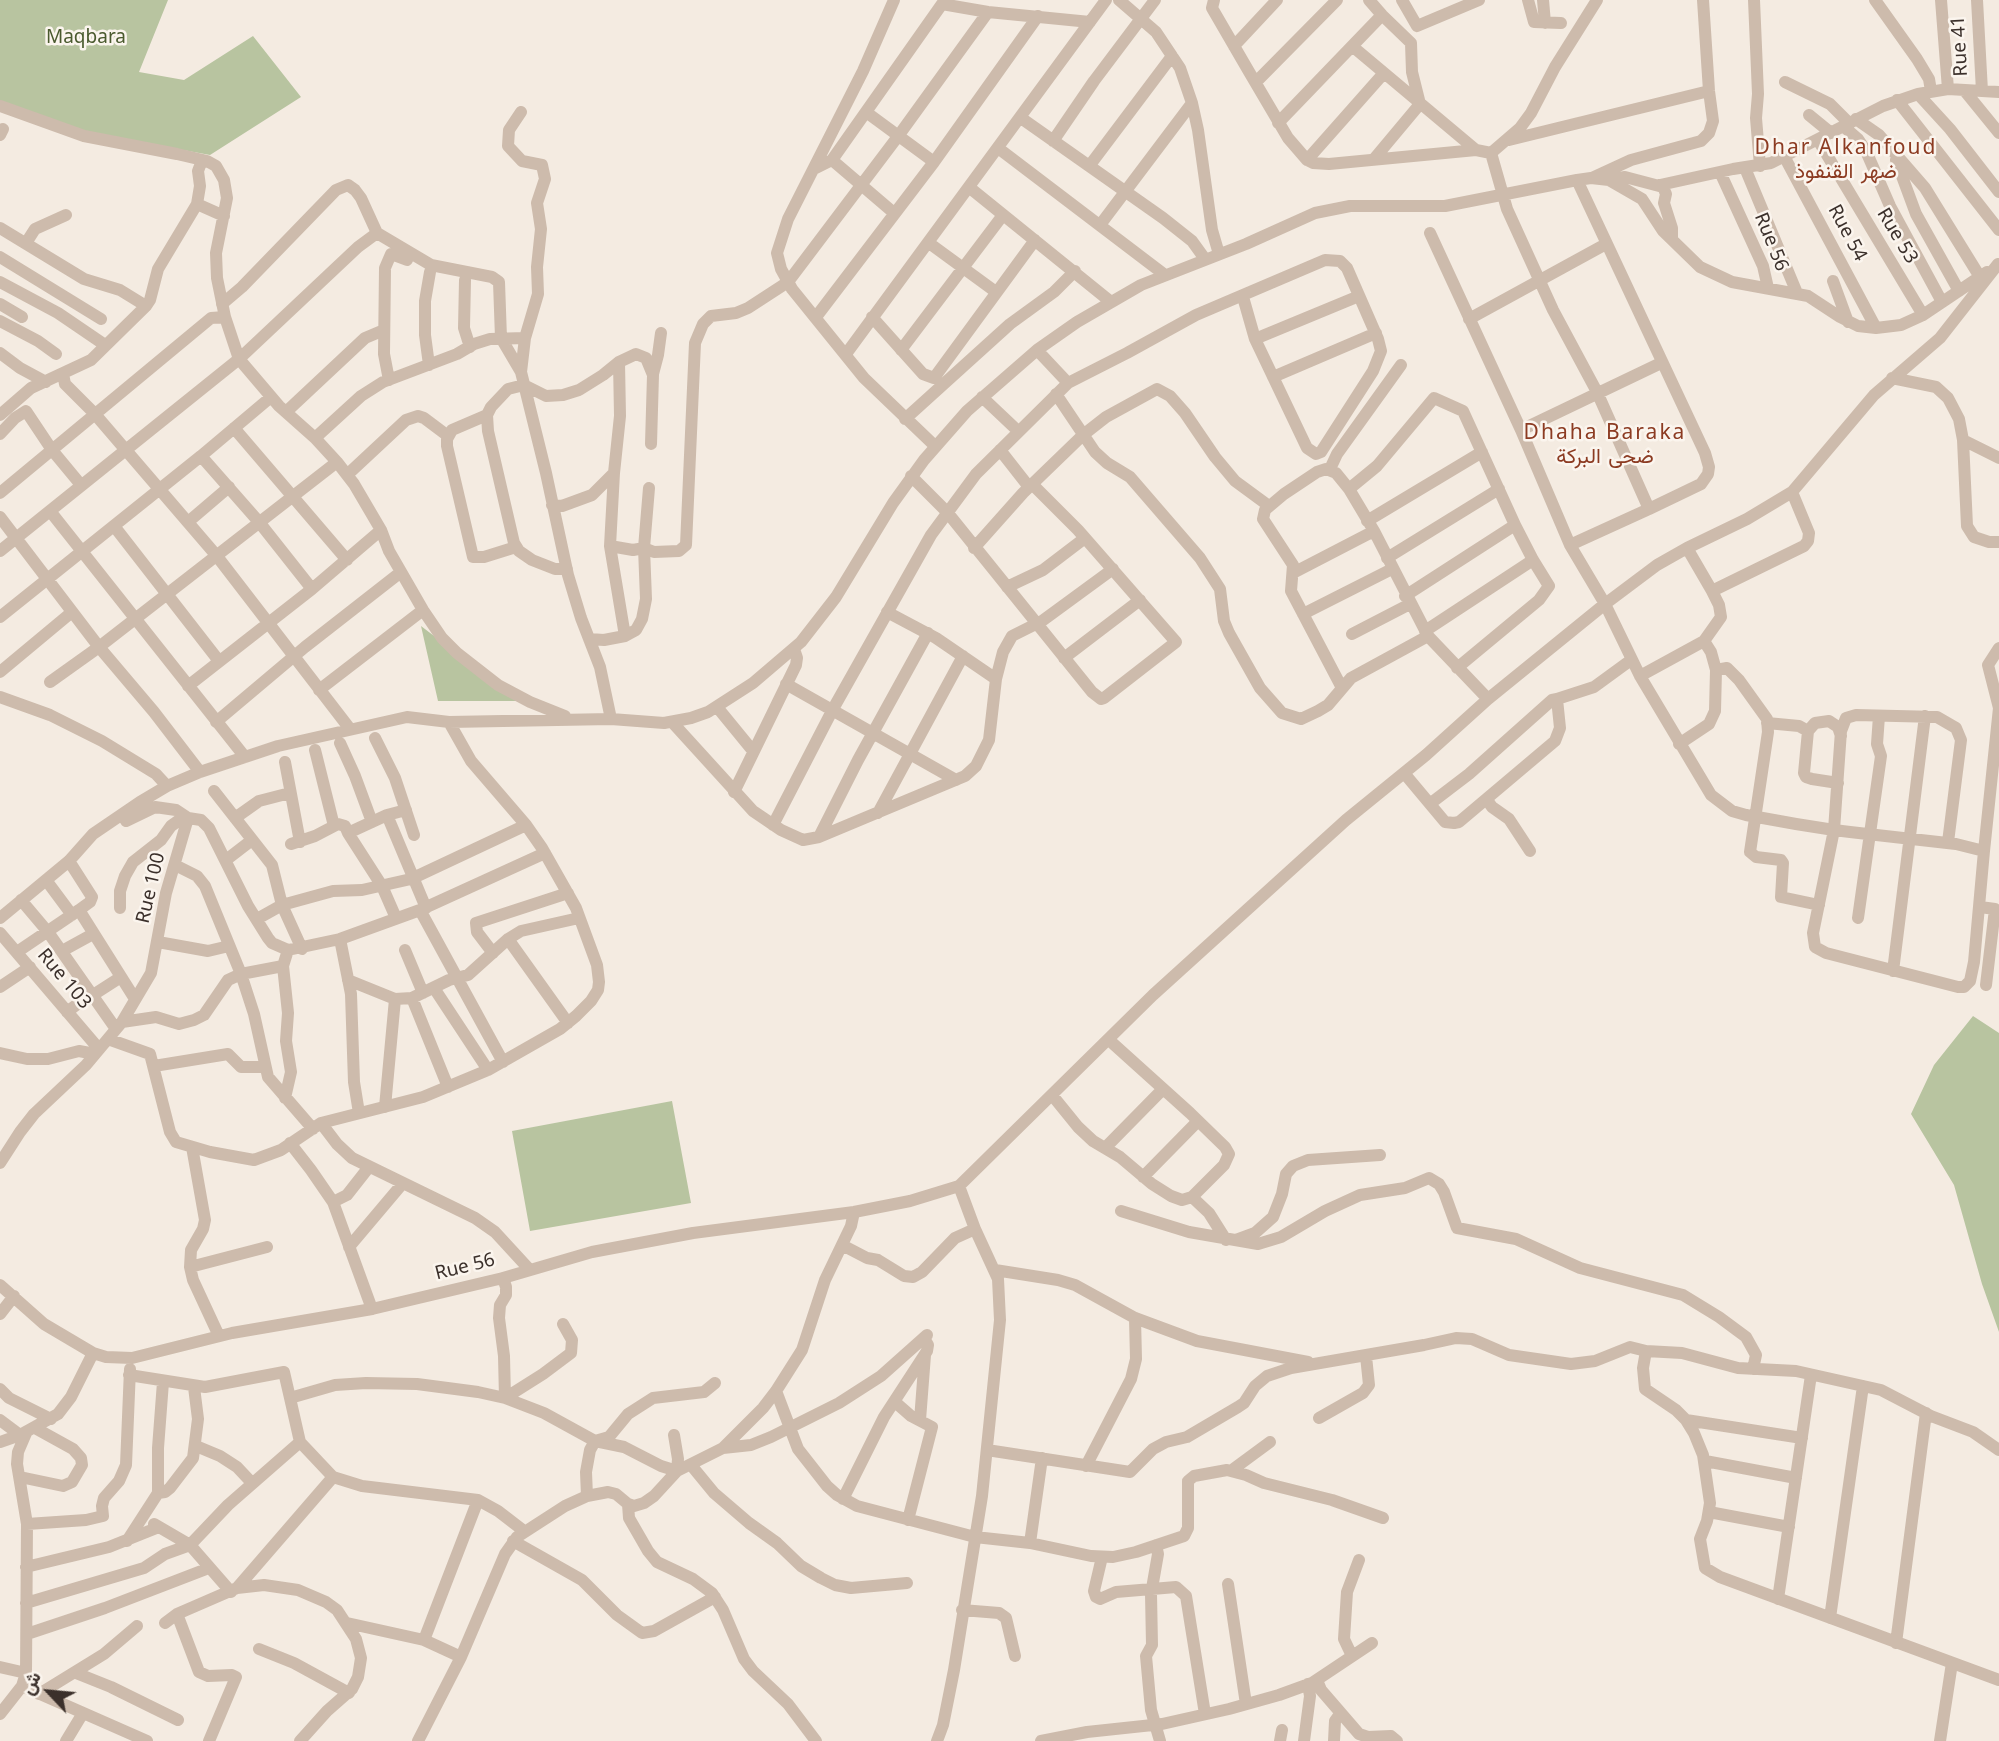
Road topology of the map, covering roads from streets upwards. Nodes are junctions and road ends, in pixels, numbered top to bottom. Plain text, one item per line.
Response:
1 (894, 0) edge
2 (1106, 0) edge
3 (1119, 0) edge
4 (1154, 0) edge
5 (1214, 0) edge
6 (1277, 0) edge
7 (1337, 0) edge
8 (1369, 0) edge
9 (1402, 0) edge
10 (1479, 0) edge
11 (1528, 0) edge
12 (1543, 0) edge
13 (1597, 0) edge
14 (1703, 0) edge
15 (1754, 0) edge
16 (1875, 0) edge
17 (1941, 0) edge
18 (1977, 0) edge
19 (942, 2) edge
20 (988, 12) junction
21 (1382, 15) junction
22 (1038, 16) junction
23 (1142, 18) junction
24 (1090, 22) junction
25 (1545, 23) junction
26 (1561, 23) dead end
27 (1234, 46) junction
28 (1352, 46) junction
29 (1172, 57) junction
30 (1384, 73) junction
31 (1256, 82) junction
32 (1786, 82) dead end
33 (1948, 89) junction
34 (1931, 90) junction
35 (1964, 90) junction
36 (1709, 91) junction
37 (1982, 91) junction
38 (1999, 92) edge
39 (1917, 94) junction
40 (1897, 100) junction
41 (1192, 103) junction
42 (1420, 104) junction
43 (0, 106) edge
44 (521, 112) dead end
45 (866, 112) junction
46 (1809, 115) dead end
47 (1021, 118) junction
48 (1278, 123) junction
49 (1845, 125) junction
50 (1999, 133) edge
51 (899, 135) junction
52 (1818, 140) junction
53 (1053, 141) junction
54 (1504, 141) junction
55 (998, 148) junction
56 (1476, 150) junction
57 (1491, 153) junction
58 (1895, 155) junction
59 (1784, 156) junction
60 (1374, 159) junction
61 (832, 160) junction
62 (1307, 160) junction
63 (207, 161) junction
64 (934, 162) junction
65 (1090, 166) junction
66 (1760, 166) junction
67 (1745, 167) junction
68 (816, 168) junction
69 (1720, 172) junction
70 (1591, 178) junction
71 (1577, 180) junction
72 (1609, 180) junction
73 (861, 186) junction
74 (970, 188) junction
75 (1125, 191) junction
76 (1660, 192) junction
77 (1999, 192) edge
78 (1502, 194) junction
79 (1645, 203) junction
80 (197, 204) junction
81 (894, 214) junction
82 (66, 215) dead end
83 (1003, 215) junction
84 (224, 216) junction
85 (1100, 225) junction
86 (0, 228) edge
87 (1999, 230) edge
88 (377, 233) junction
89 (1430, 233) dead end
90 (1672, 239) junction
91 (1035, 240) junction
92 (26, 243) junction
93 (929, 243) junction
94 (1606, 244) junction
95 (1219, 254) junction
96 (0, 257) edge
97 (1205, 259) junction
98 (1999, 264) edge
99 (964, 268) junction
100 (1075, 271) junction
101 (430, 272) junction
102 (1165, 275) junction
103 (1980, 277) junction
104 (472, 278) junction
105 (1539, 280) junction
106 (1833, 281) dead end
107 (0, 282) edge
108 (788, 282) junction
109 (1768, 288) junction
110 (996, 292) junction
111 (1959, 292) junction
112 (1797, 293) junction
113 (1359, 296) junction
114 (1243, 297) junction
115 (1111, 302) junction
116 (1942, 302) junction
117 (0, 304) edge
118 (146, 306) junction
119 (223, 310) junction
120 (1923, 315) junction
121 (22, 317) dead end
122 (816, 317) junction
123 (872, 317) junction
124 (102, 319) dead end
125 (1469, 319) junction
126 (0, 321) edge
127 (1848, 322) junction
128 (1876, 328) junction
129 (384, 330) junction
130 (661, 333) dead end
131 (1376, 333) junction
132 (501, 338) junction
133 (525, 338) junction
134 (1255, 339) junction
135 (105, 345) junction
136 (470, 346) junction
137 (901, 349) junction
138 (1037, 350) junction
139 (0, 353) edge
140 (56, 354) dead end
141 (846, 354) junction
142 (239, 359) junction
143 (619, 362) junction
144 (1661, 363) junction
145 (429, 365) junction
146 (1401, 365) dead end
147 (63, 374) junction
148 (653, 374) junction
149 (1273, 377) junction
150 (523, 378) junction
151 (1892, 378) junction
152 (389, 380) junction
153 (46, 382) junction
154 (1068, 383) junction
155 (1597, 392) junction
156 (1056, 394) junction
157 (271, 397) junction
158 (982, 397) junction
159 (286, 412) junction
160 (5, 413) edge
161 (94, 413) junction
162 (487, 415) junction
163 (905, 419) junction
164 (234, 428) junction
165 (1521, 430) junction
166 (1018, 431) junction
167 (0, 434) edge
168 (1083, 435) junction
169 (448, 436) junction
170 (315, 438) junction
171 (1963, 440) junction
172 (651, 444) dead end
173 (935, 446) junction
174 (52, 450) junction
175 (127, 450) junction
176 (1000, 450) junction
177 (1482, 452) junction
178 (201, 456) junction
179 (1999, 458) edge
180 (337, 462) junction
181 (1330, 469) junction
182 (614, 473) junction
183 (347, 475) junction
184 (911, 477) junction
185 (81, 485) junction
186 (1031, 485) junction
187 (229, 487) junction
188 (649, 488) dead end
189 (1349, 489) junction
190 (1499, 489) junction
191 (159, 490) junction
192 (1792, 492) junction
193 (0, 493) edge
194 (293, 496) junction
195 (552, 505) junction
196 (1269, 506) junction
197 (1649, 509) junction
198 (50, 511) junction
199 (947, 512) junction
200 (0, 517) edge
201 (188, 522) junction
202 (259, 522) junction
203 (1515, 525) junction
204 (114, 526) junction
205 (1371, 526) junction
206 (382, 530) junction
207 (16, 538) junction
208 (1085, 538) junction
209 (1999, 542) edge
210 (1570, 545) junction
211 (610, 546) junction
212 (516, 547) junction
213 (645, 548) junction
214 (974, 548) junction
215 (1686, 548) junction
216 (0, 551) edge
217 (83, 551) junction
218 (216, 555) junction
219 (347, 560) junction
220 (1533, 561) junction
221 (1390, 564) junction
222 (567, 569) junction
223 (1113, 569) junction
224 (401, 572) junction
225 (1293, 573) junction
226 (49, 578) junction
227 (1007, 587) junction
228 (312, 589) junction
229 (1712, 591) junction
230 (167, 593) junction
231 (1140, 600) junction
232 (1408, 600) junction
233 (1605, 604) junction
234 (423, 610) junction
235 (72, 612) junction
236 (887, 612) junction
237 (1303, 614) junction
238 (0, 617) edge
239 (135, 618) junction
240 (268, 622) junction
241 (1037, 624) junction
242 (928, 633) junction
243 (1352, 634) dead end
244 (1427, 634) junction
245 (625, 636) junction
246 (589, 639) junction
247 (1704, 640) junction
248 (99, 647) junction
249 (1999, 648) edge
250 (794, 649) junction
251 (294, 656) junction
252 (963, 656) junction
253 (1064, 658) junction
254 (1630, 660) junction
255 (219, 661) junction
256 (1457, 668) junction
257 (1716, 670) junction
258 (0, 672) edge
259 (1640, 676) junction
260 (996, 679) junction
261 (50, 682) dead end
262 (786, 684) junction
263 (188, 686) junction
264 (1342, 688) junction
265 (319, 690) junction
266 (0, 697) edge
267 (1488, 699) junction
268 (1558, 699) junction
269 (717, 706) junction
270 (833, 709) junction
271 (1879, 716) junction
272 (1925, 716) junction
273 (576, 719) junction
274 (611, 719) junction
275 (216, 722) junction
276 (449, 722) junction
277 (672, 722) junction
278 (1767, 723) junction
279 (351, 729) junction
280 (1808, 731) junction
281 (873, 733) junction
282 (1841, 737) junction
283 (375, 738) dead end
284 (340, 743) dead end
285 (1679, 744) junction
286 (315, 750) dead end
287 (753, 751) junction
288 (910, 753) junction
289 (245, 757) junction
290 (285, 762) dead end
291 (200, 772) junction
292 (1404, 773) junction
293 (956, 780) junction
294 (1838, 783) junction
295 (167, 786) junction
296 (214, 791) dead end
297 (734, 792) junction
298 (290, 793) junction
299 (1487, 800) junction
300 (1431, 803) junction
301 (406, 810) junction
302 (878, 813) junction
303 (387, 815) junction
304 (1756, 816) junction
305 (186, 817) junction
306 (234, 818) junction
307 (372, 822) junction
308 (334, 825) junction
309 (526, 825) junction
310 (774, 825) junction
311 (1834, 830) junction
312 (348, 833) junction
313 (93, 834) junction
314 (1869, 834) junction
315 (414, 835) dead end
316 (819, 837) junction
317 (1911, 837) junction
318 (252, 840) junction
319 (1948, 842) junction
320 (1530, 851) dead end
321 (1984, 851) junction
322 (545, 853) junction
323 (226, 860) junction
324 (69, 861) junction
325 (175, 865) junction
326 (414, 878) junction
327 (46, 880) junction
328 (382, 886) junction
329 (568, 893) junction
330 (21, 900) junction
331 (282, 905) junction
332 (1819, 905) junction
333 (1980, 907) junction
334 (120, 908) dead end
335 (423, 909) junction
336 (75, 913) junction
337 (0, 918) edge
338 (396, 918) junction
339 (579, 918) junction
340 (1858, 918) dead end
341 (257, 919) junction
342 (48, 932) junction
343 (0, 933) edge
344 (93, 934) junction
345 (340, 939) junction
346 (508, 939) junction
347 (158, 942) junction
348 (229, 946) junction
349 (295, 949) junction
350 (405, 950) dead end
351 (62, 951) junction
352 (17, 953) junction
353 (493, 953) junction
354 (283, 966) junction
355 (30, 967) junction
356 (1893, 971) junction
357 (241, 974) junction
358 (121, 977) junction
359 (348, 980) junction
360 (457, 980) junction
361 (1986, 985) dead end
362 (0, 987) edge
363 (423, 993) junction
364 (93, 994) junction
365 (135, 999) junction
366 (395, 999) junction
367 (67, 1012) junction
368 (568, 1023) junction
369 (116, 1030) junction
370 (1109, 1040) junction
371 (97, 1052) junction
372 (0, 1053) edge
373 (503, 1062) junction
374 (154, 1066) junction
375 (264, 1067) junction
376 (488, 1070) junction
377 (449, 1087) junction
378 (1163, 1088) junction
379 (1052, 1095) junction
380 (285, 1098) junction
381 (385, 1107) junction
382 (359, 1113) junction
383 (1198, 1121) junction
384 (317, 1126) junction
385 (290, 1143) junction
386 (192, 1147) junction
387 (1105, 1148) junction
388 (1380, 1155) dead end
389 (0, 1164) edge
390 (369, 1167) junction
391 (1143, 1177) junction
392 (403, 1183) junction
393 (959, 1186) junction
394 (1192, 1197) junction
395 (332, 1202) junction
396 (1121, 1210) dead end
397 (854, 1212) junction
398 (975, 1229) junction
399 (1228, 1240) junction
400 (842, 1245) junction
401 (267, 1247) dead end
402 (349, 1247) junction
403 (190, 1267) junction
404 (529, 1269) junction
405 (995, 1270) junction
406 (503, 1278) junction
407 (0, 1285) edge
408 (13, 1296) junction
409 (372, 1308) junction
410 (0, 1314) edge
411 (1135, 1318) junction
412 (563, 1324) dead end
413 (219, 1336) junction
414 (1646, 1350) junction
415 (93, 1353) junction
416 (925, 1353) junction
417 (1366, 1356) junction
418 (132, 1358) junction
419 (1312, 1363) junction
420 (1753, 1369) junction
421 (130, 1375) junction
422 (1811, 1375) junction
423 (163, 1382) junction
424 (715, 1383) dead end
425 (1863, 1386) junction
426 (194, 1387) junction
427 (0, 1390) edge
428 (776, 1391) junction
429 (290, 1398) junction
430 (505, 1398) junction
431 (895, 1402) junction
432 (1926, 1413) junction
433 (1319, 1418) dead end
434 (51, 1419) junction
435 (0, 1420) edge
436 (920, 1420) junction
437 (1686, 1420) junction
438 (788, 1427) junction
439 (27, 1431) junction
440 (674, 1435) dead end
441 (1802, 1438) junction
442 (595, 1441) junction
443 (300, 1442) junction
444 (1270, 1442) dead end
445 (0, 1443) edge
446 (196, 1446) junction
447 (723, 1448) junction
448 (987, 1450) junction
449 (1999, 1450) edge
450 (1042, 1458) junction
451 (1704, 1461) junction
452 (691, 1465) junction
453 (1086, 1466) junction
454 (677, 1471) junction
455 (1232, 1471) junction
456 (20, 1477) junction
457 (333, 1477) junction
458 (1796, 1478) junction
459 (252, 1483) junction
460 (158, 1493) junction
461 (587, 1496) junction
462 (844, 1499) junction
463 (478, 1500) junction
464 (628, 1504) junction
465 (1709, 1512) junction
466 (141, 1516) junction
467 (1383, 1518) dead end
468 (908, 1520) junction
469 (27, 1524) junction
470 (159, 1527) junction
471 (1789, 1527) junction
472 (524, 1531) junction
473 (975, 1537) junction
474 (127, 1541) junction
475 (513, 1541) junction
476 (1030, 1543) junction
477 (190, 1545) junction
478 (1156, 1545) junction
479 (1102, 1557) junction
480 (1359, 1560) dead end
481 (26, 1567) junction
482 (209, 1568) junction
483 (907, 1583) dead end
484 (1228, 1584) dead end
485 (1152, 1589) junction
486 (234, 1590) junction
487 (715, 1597) junction
488 (1778, 1599) junction
489 (26, 1603) junction
490 (962, 1610) junction
491 (177, 1614) junction
492 (1830, 1618) junction
493 (165, 1623) dead end
494 (347, 1623) junction
495 (137, 1626) dead end
496 (27, 1634) junction
497 (424, 1640) junction
498 (1372, 1643) dead end
499 (1896, 1643) junction
500 (260, 1649) dead end
501 (1015, 1656) dead end
502 (1352, 1656) junction
503 (461, 1657) junction
504 (1952, 1663) junction
505 (0, 1667) edge
506 (76, 1673) junction
507 (24, 1680) junction
508 (1999, 1680) edge
509 (1313, 1682) junction
510 (349, 1693) junction
511 (39, 1694) junction
512 (5, 1701) edge
513 (1246, 1704) junction
514 (83, 1713) junction
515 (0, 1714) edge
516 (1205, 1714) junction
517 (1340, 1714) junction
518 (178, 1720) dead end
519 (1156, 1724) junction
520 (1361, 1738) edge
521 (66, 1741) edge
522 (147, 1741) edge
523 (210, 1741) edge
524 (300, 1741) edge
525 (418, 1741) edge
526 (816, 1741) edge
527 (937, 1741) edge
528 (1041, 1741) edge
529 (1160, 1741) edge
530 (1304, 1741) edge
531 (1334, 1741) edge
532 (1396, 1741) edge
533 (1940, 1741) edge

1 - 68 street
2 - 24 street
3 - 23 street
4 - 23 street
5 - 27 street
6 - 27 street
7 - 31 street
8 - 21 street
9 - 10 street
11 - 25 street
12 - 25 street
13 - 54 street
14 - 36 street
15 - 66 street
16 - 34 street
17 - 33 street
18 - 37 street, Rue 41
19 - 20 street
19 - 45 street
20 - 22 street
20 - 51 street
21 - 28 street
21 - 42 street
22 - 24 street
22 - 64 street
23 - 29 street
23 - 53 street
24 - 47 street
25 - 26 street
27 - 31 street
28 - 30 street
28 - 48 street
29 - 41 street
29 - 65 street
30 - 42 street
30 - 62 street
31 - 48 street
32 - 49 street
33 - 34 street
33 - 35 street
34 - 39 street
35 - 37 street
35 - 50 street
36 - 54 street
36 - 70 street
37 - 38 street
39 - 40 street
39 - 77 street
40 - 49 street
40 - 87 street
41 - 75 street
41 - 95 street
42 - 56 street
42 - 60 street
43 - 63 street
44 - 133 street
45 - 51 street
45 - 61 street
46 - 49 street
47 - 53 street
47 - 55 street
48 - 62 street
49 - 52 street
49 - 58 street
49 - 116 street
51 - 64 street
51 - 73 street
52 - 59 street
52 - 120 street, Rue 53
53 - 65 street
54 - 57 street
55 - 74 street
55 - 85 street
56 - 57 street
56 - 60 street
57 - 78 street
58 - 103 street
58 - 111 street
59 - 66 street
59 - 128 street, Rue 54
60 - 62 street
61 - 68 street
61 - 73 street
63 - 80 street
63 - 84 street
64 - 81 street
65 - 75 street
66 - 67 street
67 - 69 street
67 - 112 street
68 - 108 street
69 - 76 street
69 - 109 street, Rue 56
70 - 71 street
70 - 72 street
71 - 78 street
71 - 94 street
72 - 76 street
72 - 79 street
73 - 81 street
73 - 108 street
74 - 83 street
74 - 93 street
75 - 85 street
75 - 97 street
76 - 79 street
76 - 79 street
76 - 90 street
78 - 95 street
78 - 105 street
79 - 90 street
80 - 84 street
80 - 118 street
81 - 122 street
82 - 92 street
83 - 91 street
83 - 99 street
84 - 119 street
85 - 102 street
86 - 92 street
88 - 104 street
88 - 119 street
88 - 142 street
89 - 125 street
90 - 109 street
91 - 100 street
91 - 110 street
92 - 118 street
93 - 99 street
93 - 123 street
94 - 105 street
94 - 144 street
95 - 97 street
96 - 124 street
97 - 102 street
98 - 103 street
98 - 151 street
99 - 110 street
99 - 137 street
100 - 115 street
100 - 163 street
101 - 104 street
101 - 129 street
101 - 145 street
102 - 115 street
103 - 111 street
104 - 132 street
104 - 136 street
105 - 125 street
105 - 155 street
106 - 127 street
107 - 135 street
108 - 122 street
108 - 213 street
109 - 112 street
110 - 137 street
111 - 116 street
112 - 127 street
113 - 114 street
113 - 131 street
113 - 134 street
114 - 134 street
114 - 154 street
115 - 138 street
116 - 120 street
117 - 121 street
118 - 135 street
119 - 142 street
119 - 161 street
120 - 128 street
122 - 141 street
123 - 137 street
123 - 141 street
125 - 165 street
126 - 140 street
127 - 128 street
129 - 152 street
129 - 159 street
130 - 148 street
131 - 149 street
131 - 149 street
132 - 133 street
132 - 136 street
132 - 150 street
133 - 150 street
134 - 149 street
135 - 147 street
136 - 145 street
138 - 154 street
138 - 158 street
139 - 153 street
141 - 163 street
142 - 157 street
142 - 175 street
143 - 148 street
143 - 150 street
143 - 182 street
144 - 155 street
144 - 197 street
145 - 152 street
146 - 181 street
147 - 153 street
147 - 161 street
148 - 172 street
150 - 162 street
150 - 195 street
151 - 171 street
151 - 192 street
152 - 170 street
153 - 160 street
154 - 156 street
155 - 165 street
155 - 197 street
156 - 166 street
156 - 168 street
157 - 159 street
157 - 164 street
158 - 166 street
158 - 173 street
159 - 170 street
160 - 167 street
160 - 174 street
161 - 174 street
161 - 175 street
162 - 169 street
162 - 212 street
163 - 173 street
164 - 178 street
164 - 194 street
165 - 210 street
166 - 176 street
168 - 186 street
168 - 196 street
168 - 264 street
169 - 183 street
169 - 212 street
170 - 180 street
171 - 179 street
171 - 209 street
173 - 184 street
174 - 185 street
174 - 193 street
175 - 185 street
175 - 191 street
176 - 186 street
176 - 199 street
177 - 189 street
177 - 190 street
177 - 205 street
178 - 187 street
178 - 191 street
180 - 183 street
180 - 194 street
181 - 189 street
181 - 196 street
182 - 195 street
182 - 211 street
183 - 206 street
184 - 199 street
184 - 250 street
185 - 198 street
186 - 208 street
186 - 214 street
187 - 201 street
187 - 202 street
188 - 213 street
189 - 205 street
190 - 203 street
190 - 221 street
191 - 201 street
191 - 204 street
192 - 215 street
192 - 229 street
194 - 202 street
194 - 219 street
195 - 222 street
196 - 225 street
197 - 210 street
198 - 207 street
198 - 217 street
199 - 214 street
199 - 236 street
200 - 207 street
201 - 218 street
202 - 218 street
202 - 228 street
203 - 220 street
203 - 232 street
204 - 217 street
204 - 230 street
205 - 221 street
205 - 225 street
206 - 219 street
206 - 224 street
207 - 216 street
207 - 226 street
208 - 223 street
208 - 227 street
210 - 233 street
211 - 213 street
211 - 245 street
212 - 222 street
213 - 245 street
214 - 227 street
215 - 229 street
215 - 233 street
217 - 226 street
217 - 239 street
218 - 230 street
218 - 240 street
219 - 228 street
220 - 244 street
220 - 256 street
221 - 232 street
221 - 237 street
222 - 246 street
223 - 231 street
223 - 241 street
224 - 234 street
224 - 251 street
225 - 237 street
226 - 235 street
226 - 238 street
227 - 241 street
228 - 240 street
229 - 247 street
230 - 239 street
230 - 255 street
231 - 253 street
231 - 253 street
232 - 243 street
232 - 244 street
233 - 254 street
233 - 267 street
234 - 265 street
234 - 273 street
235 - 248 street
235 - 258 street
236 - 242 street
236 - 270 street
237 - 264 street
239 - 248 street
239 - 263 street
240 - 251 street
240 - 255 street
241 - 253 street
241 - 260 street
242 - 252 street
242 - 281 street
244 - 256 street
244 - 264 street
245 - 246 street
246 - 274 street
247 - 257 street
247 - 259 street
248 - 261 street
248 - 291 street
249 - 321 street
250 - 262 street
250 - 269 street
251 - 265 street
251 - 275 street
252 - 260 street
252 - 288 street
254 - 259 street
254 - 268 street
255 - 263 street
256 - 267 street
257 - 278 street
257 - 285 street
259 - 285 street
260 - 293 street
262 - 270 street
262 - 287 street
263 - 275 street
265 - 279 street
266 - 295 street
267 - 292 street
268 - 299 street
268 - 300 street
269 - 277 street
269 - 287 street
270 - 281 street
270 - 310 street
271 - 272 street
271 - 282 street
271 - 314 street
272 - 317 street
272 - 319 street
273 - 274 street
273 - 276 street
274 - 277 street
275 - 289 street
276 - 279 street
276 - 309 street
277 - 297 street
278 - 280 street
278 - 304 street
279 - 289 street
280 - 282 street
280 - 294 street
281 - 288 street
281 - 316 street
282 - 294 street
283 - 301 street
284 - 307 street
285 - 304 street
286 - 308 street
287 - 297 street
288 - 293 street
288 - 302 street
289 - 291 street
290 - 298 street
291 - 295 street
292 - 300 street
292 - 370 street
293 - 302 street
294 - 311 street
295 - 313 street
296 - 306 street
297 - 310 street
298 - 306 street
298 - 308 street
299 - 300 street
299 - 320 street
301 - 303 street
301 - 315 street
302 - 316 street
303 - 307 street
303 - 326 street
304 - 311 street
304 - 332 street
305 - 313 street
305 - 323 street
305 - 325 street, Rue 100
305 - 334 street
306 - 318 street
307 - 312 street
308 - 312 street
309 - 322 street
309 - 326 street
310 - 316 street
311 - 314 street
311 - 332 street
312 - 328 street
313 - 324 street
314 - 317 street
314 - 340 street
317 - 319 street
317 - 356 street
318 - 323 street
318 - 331 street
319 - 321 street
321 - 333 street
322 - 329 street
322 - 335 street
323 - 341 street
324 - 327 street
324 - 336 street
325 - 347 street, Rue 100
325 - 348 street
326 - 328 street
326 - 335 street
327 - 330 street
327 - 336 street
328 - 331 street
328 - 338 street
329 - 339 street
329 - 353 street
330 - 337 street
330 - 342 street
331 - 341 street
331 - 349 street
332 - 356 street
333 - 356 street
333 - 361 street
335 - 338 street
335 - 360 street
336 - 342 street
336 - 344 street
338 - 345 street
339 - 346 street
339 - 368 street
341 - 349 street
342 - 351 street
342 - 352 street
343 - 352 street, Rue 103
344 - 351 street
344 - 358 street
345 - 349 street
345 - 359 street
346 - 353 street
346 - 368 street
347 - 348 street
347 - 365 street, Rue 100
348 - 357 street
349 - 354 street
350 - 363 street
351 - 364 street
352 - 355 street, Rue 103
353 - 360 street
354 - 357 street
354 - 380 street
355 - 362 street
355 - 367 street, Rue 103
357 - 369 street
357 - 375 street
358 - 364 street
358 - 365 street
359 - 366 street
359 - 382 street
360 - 363 street
360 - 373 street
363 - 366 street
363 - 376 street
363 - 377 street
364 - 367 street
364 - 369 street
365 - 369 street, Rue 100
366 - 381 street
367 - 371 street, Rue 103
368 - 373 street
369 - 371 street, Rue 100
369 - 374 street
370 - 378 street
370 - 379 street
371 - 372 street
371 - 389 street, Rue 100
373 - 376 street
374 - 375 street
374 - 386 street
375 - 380 street
376 - 377 street
377 - 381 street
378 - 383 street
378 - 387 street
379 - 387 street
379 - 393 street
380 - 384 street
381 - 382 street
382 - 384 street
383 - 391 street
383 - 394 street
384 - 385 street
384 - 390 street
385 - 386 street
385 - 395 street
386 - 403 street
387 - 391 street
388 - 399 street
390 - 392 street
390 - 395 street
391 - 394 street
392 - 402 street
392 - 404 street
393 - 397 street, Rue 56
393 - 398 street
394 - 399 street
395 - 402 street
396 - 399 street
397 - 400 street
397 - 404 street, Rue 56
398 - 400 street
398 - 405 street
399 - 420 street
400 - 428 street
401 - 403 street
402 - 409 street
403 - 413 street
404 - 406 street, Rue 56
405 - 411 street
405 - 448 street
406 - 409 street, Rue 56
406 - 430 street
407 - 408 street, Rue 56
408 - 410 street
408 - 415 street, Rue 56
409 - 413 street, Rue 56
411 - 419 street
411 - 453 street
412 - 430 street
413 - 418 street, Rue 56
414 - 417 street
414 - 420 street
414 - 437 street
415 - 418 street, Rue 56
415 - 434 street
416 - 431 street
416 - 436 street
416 - 438 street
417 - 419 street
417 - 433 street
418 - 421 street
419 - 453 street
420 - 422 street
421 - 423 street
421 - 469 street
422 - 425 street
422 - 441 street
423 - 426 street
423 - 460 street
424 - 442 street
425 - 432 street
425 - 492 street
426 - 429 street
426 - 446 street
427 - 434 street
428 - 438 street
428 - 447 street
429 - 430 street
429 - 443 street
430 - 442 street
431 - 436 street
431 - 462 street
432 - 449 street
432 - 499 street
434 - 439 street
435 - 439 street
436 - 468 street
437 - 441 street
437 - 451 street
438 - 447 street
438 - 462 street
439 - 445 street
439 - 456 street
439 - 456 street
440 - 454 street
441 - 458 street
442 - 454 street
442 - 461 street
443 - 457 street
443 - 459 street
444 - 455 street
446 - 459 street
446 - 460 street
447 - 452 street
448 - 450 street
448 - 473 street
450 - 453 street
450 - 476 street
451 - 458 street
451 - 465 street
452 - 454 street
452 - 483 street
454 - 464 street
455 - 467 street
455 - 478 street
456 - 469 street
457 - 463 street
457 - 486 street
458 - 471 street
459 - 477 street
460 - 466 street
461 - 464 street
461 - 472 street
462 - 468 street
463 - 472 street
463 - 497 street
464 - 487 street
465 - 471 street
465 - 488 street
466 - 470 street
466 - 474 street
468 - 473 street
469 - 481 street
470 - 474 street
470 - 477 street
471 - 488 street
472 - 475 street
473 - 476 street
473 - 490 street
474 - 481 street
475 - 487 street
475 - 503 street
476 - 479 street
477 - 482 street
477 - 489 street
478 - 479 street
478 - 485 street
479 - 485 street
480 - 502 street
481 - 489 street
482 - 486 street
482 - 496 street
484 - 513 street
485 - 516 street
485 - 519 street
486 - 491 street
486 - 494 street
487 - 526 street
488 - 492 street
489 - 496 street
490 - 501 street
490 - 527 street
491 - 493 street
491 - 523 street
492 - 499 street
494 - 497 street
494 - 510 street
495 - 506 street
496 - 507 street
497 - 503 street
498 - 502 street
499 - 504 street
500 - 510 street
502 - 509 street
503 - 525 street
504 - 508 street
504 - 533 street
505 - 507 street
506 - 511 street
506 - 518 street
507 - 511 street
507 - 512 street
509 - 513 street
509 - 517 street
509 - 530 street
510 - 524 street
511 - 514 street
512 - 515 street
513 - 516 street
514 - 521 street
514 - 522 street
516 - 519 street
517 - 520 street
517 - 531 street
519 - 528 street
519 - 529 street
520 - 532 street

